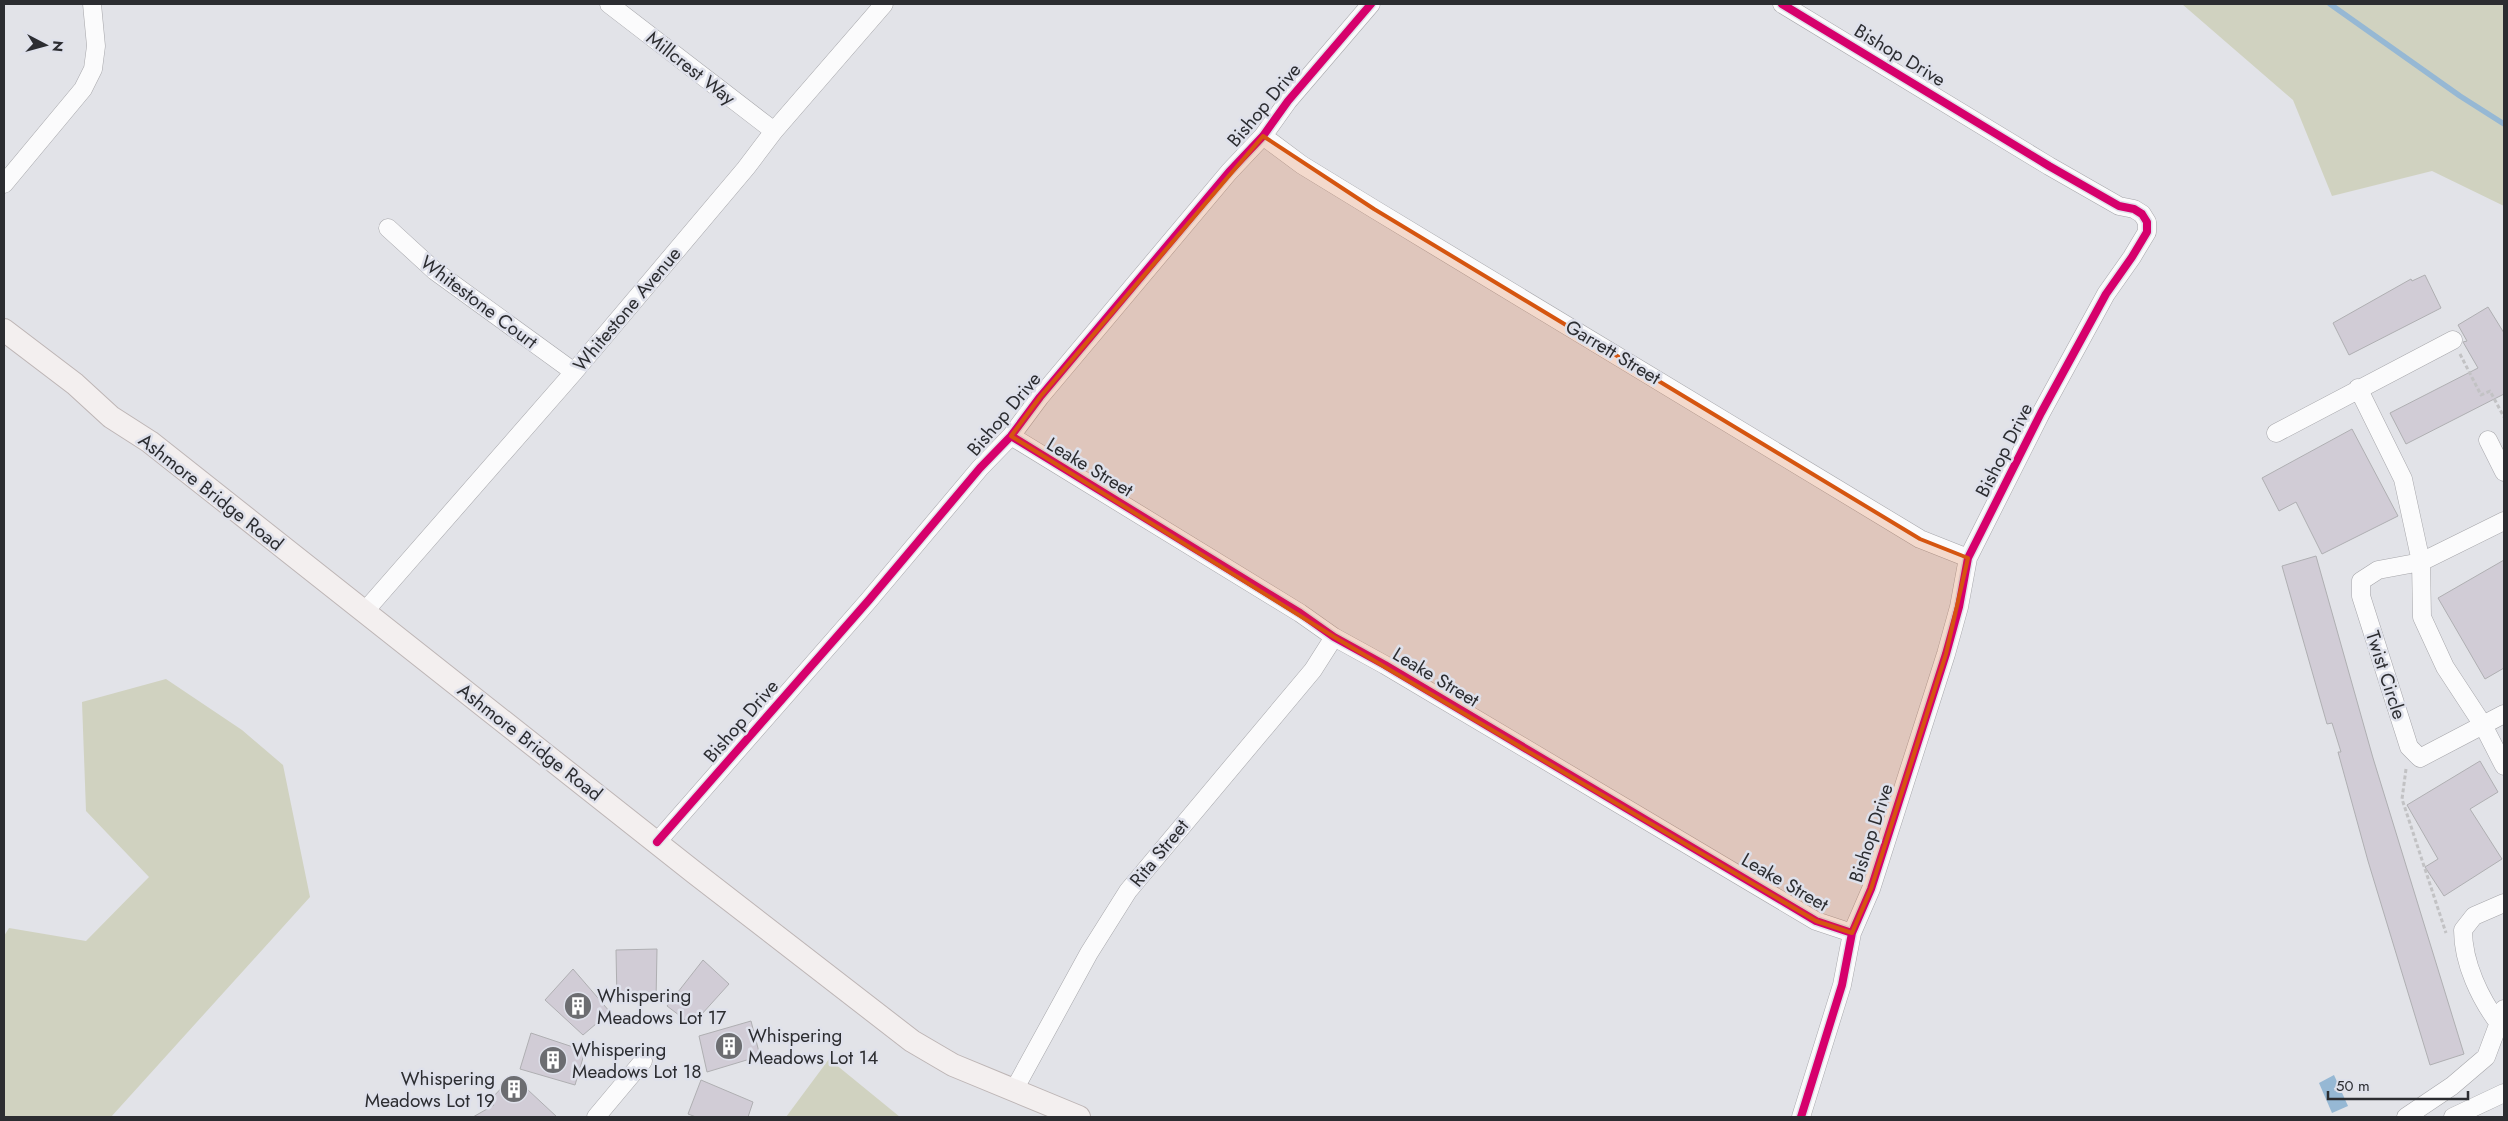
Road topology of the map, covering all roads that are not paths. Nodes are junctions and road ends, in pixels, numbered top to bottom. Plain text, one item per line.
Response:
1 (92, 4) edge
2 (609, 4) edge
3 (884, 4) edge
4 (1371, 4) edge
5 (1782, 4) edge
6 (774, 131) junction
7 (1263, 136) junction
8 (4, 184) edge
9 (388, 228) dead end
10 (4, 330) edge
11 (2453, 340) road end
12 (574, 372) junction
13 (2358, 388) junction
14 (2276, 434) dead end
15 (1011, 436) junction
16 (2488, 440) dead end
17 (2504, 472) edge
18 (2504, 521) edge
19 (1968, 558) junction
20 (2421, 562) junction
21 (365, 611) junction
22 (1334, 637) junction
23 (2504, 714) edge
24 (2483, 725) junction
25 (2504, 766) edge
26 (657, 842) junction
27 (2504, 903) edge
28 (1852, 933) junction
29 (2502, 1017) edge
30 (643, 1061) dead end
31 (1014, 1090) junction
32 (2504, 1093) edge
33 (596, 1117) edge
34 (1079, 1117) edge
35 (1801, 1117) edge
36 (2406, 1117) edge
37 (2453, 1117) edge

1 - 8 street
2 - 6 street, Millcrest Way
3 - 6 street, Whitestone Avenue
4 - 7 street, Bishop Drive
5 - 19 street, Bishop Drive
6 - 12 street, Whitestone Avenue
7 - 15 street, Bishop Drive
7 - 19 street, Garrett Street
9 - 12 street, Whitestone Court
10 - 21 main road, Ashmore Bridge Road
11 - 13 street
12 - 21 street, Whitestone Avenue
13 - 14 street
13 - 20 street
15 - 22 street, Leake Street
15 - 26 street, Bishop Drive
16 - 17 street
18 - 20 street
19 - 28 street, Bishop Drive
20 - 24 street
20 - 24 street, Twist Circle
21 - 26 main road, Ashmore Bridge Road
22 - 28 street, Leake Street
22 - 31 street, Rita Street
23 - 24 street
24 - 25 street
26 - 31 main road, Ashmore Bridge Road
27 - 29 street
28 - 35 street, Bishop Drive
29 - 36 street
30 - 33 street
31 - 34 main road, Ashmore Bridge Road
32 - 37 street

